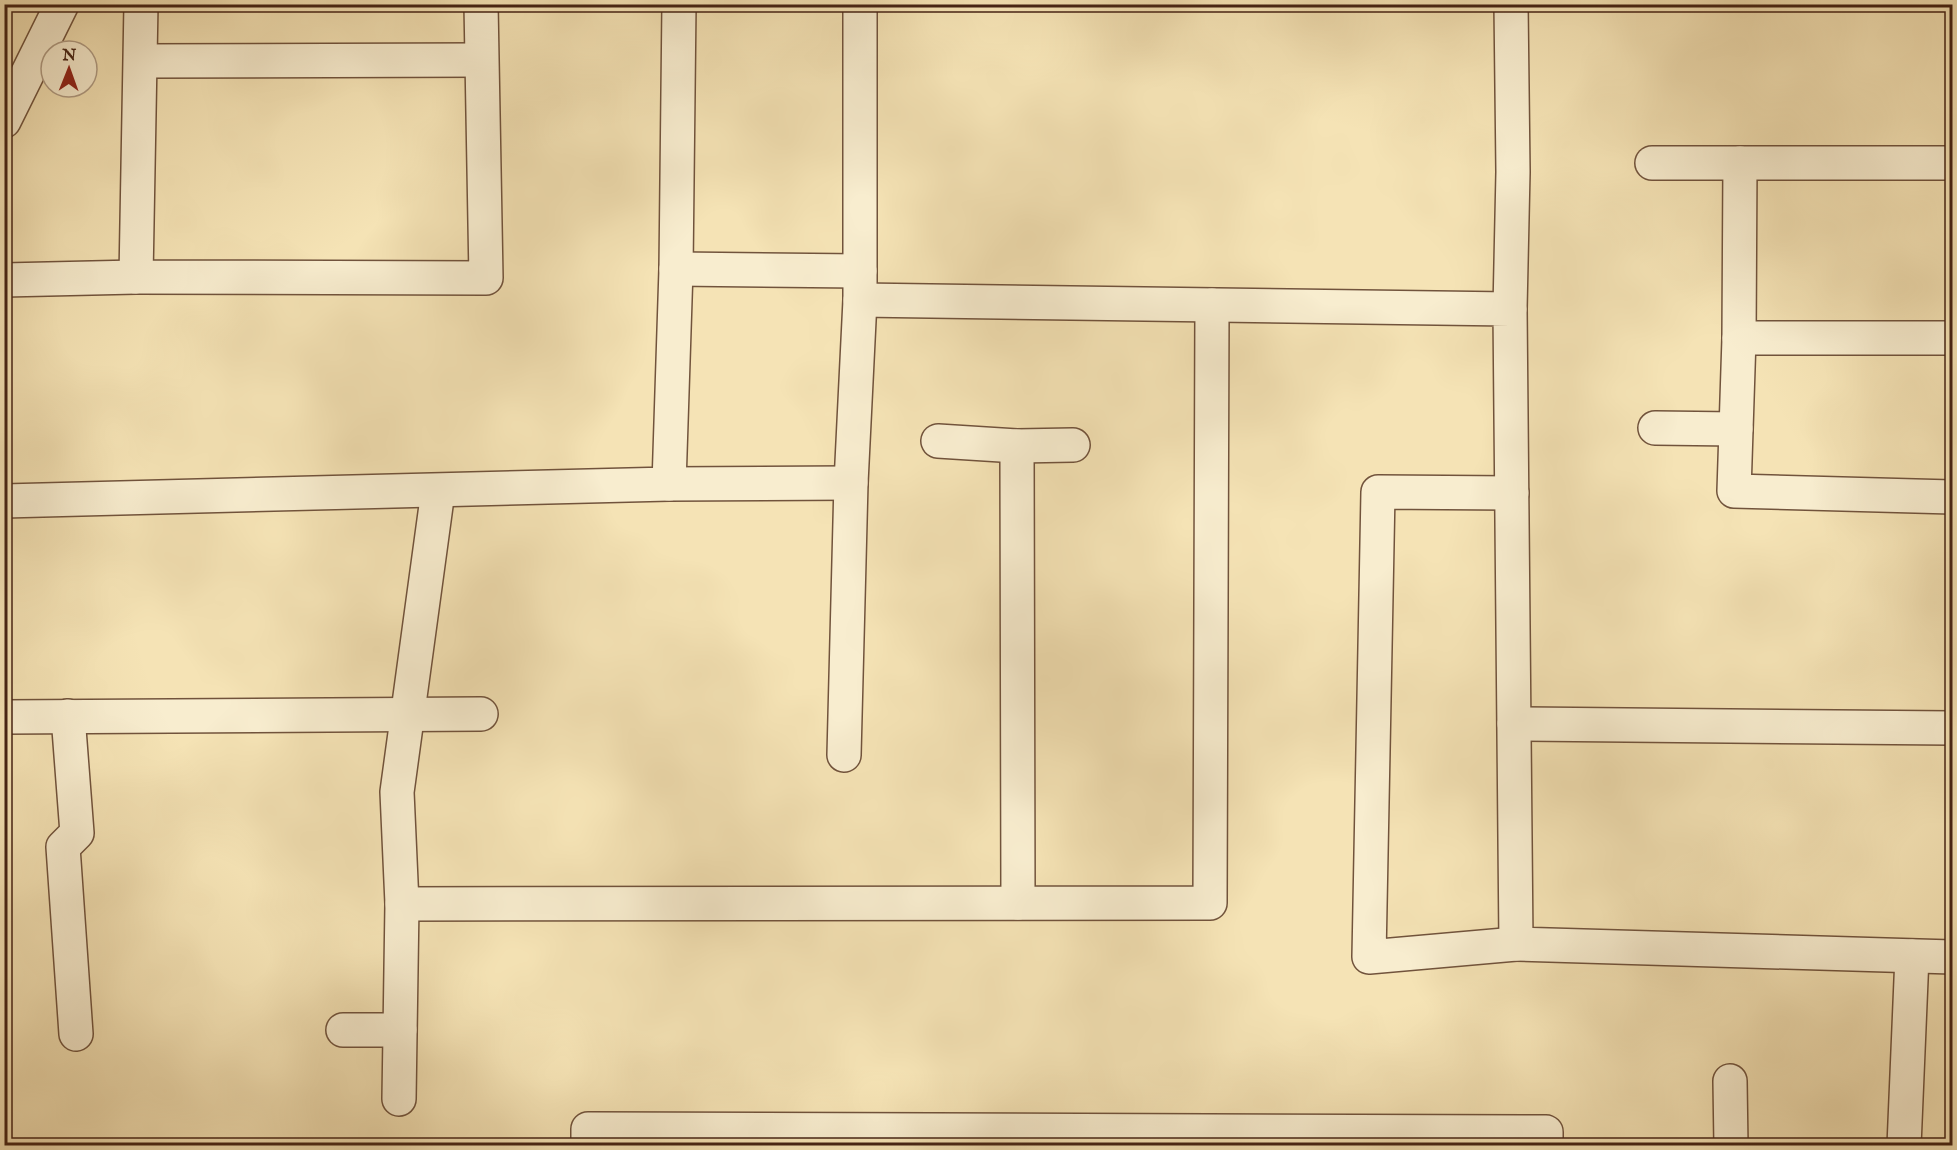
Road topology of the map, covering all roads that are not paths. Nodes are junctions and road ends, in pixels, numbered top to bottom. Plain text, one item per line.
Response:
1 (62, 4) edge
2 (141, 4) edge
3 (481, 4) edge
4 (679, 4) edge
5 (860, 4) edge
6 (1511, 4) edge
7 (481, 60) junction
8 (142, 62) junction
9 (4, 121) edge
10 (1652, 163) dead end
11 (1740, 163) junction
12 (1953, 163) edge
13 (676, 269) junction
14 (136, 277) junction
15 (4, 280) edge
16 (860, 285) junction
17 (1212, 305) junction
18 (1510, 309) junction
19 (1739, 338) junction
20 (1953, 338) edge
21 (1655, 428) dead end
22 (1736, 429) junction
23 (938, 441) dead end
24 (1073, 445) dead end
25 (1017, 446) junction
26 (851, 483) junction
27 (669, 484) junction
28 (438, 491) junction
29 (1512, 493) junction
30 (1953, 497) edge
31 (4, 501) edge
32 (408, 713) junction
33 (481, 714) dead end
34 (68, 716) junction
35 (4, 717) edge
36 (1514, 724) junction
37 (1953, 728) edge
38 (844, 755) dead end
39 (1018, 903) junction
40 (402, 904) junction
41 (1516, 944) junction
42 (1912, 956) junction
43 (1953, 957) edge
44 (343, 1030) dead end
45 (400, 1030) junction
46 (76, 1034) dead end
47 (1730, 1081) dead end
48 (399, 1099) dead end
49 (970, 1138) edge
50 (1275, 1139) edge
51 (588, 1146) edge
52 (1546, 1146) edge
53 (1731, 1146) edge
54 (1904, 1146) edge

1 - 9 street
2 - 8 street
3 - 7 street
4 - 13 street
5 - 16 street
6 - 18 street
7 - 8 street
7 - 14 street
8 - 14 street
10 - 11 street
11 - 12 street
11 - 19 street
13 - 16 street
13 - 27 street
14 - 15 street
16 - 17 street
16 - 26 street
17 - 18 street
17 - 39 street
18 - 29 street
19 - 20 street
19 - 22 street
21 - 22 street
22 - 30 street
23 - 25 street
24 - 25 street
25 - 39 street
26 - 27 street
26 - 38 street
27 - 28 street
28 - 31 street
28 - 32 street
29 - 36 street
29 - 41 street
32 - 33 street
32 - 34 street
32 - 40 street
34 - 35 street
34 - 46 street
36 - 37 street
36 - 41 street
39 - 40 street
40 - 45 street
41 - 42 street
42 - 43 street
42 - 54 street
44 - 45 street
45 - 48 street
47 - 53 street
49 - 50 street
49 - 51 street
50 - 52 street

